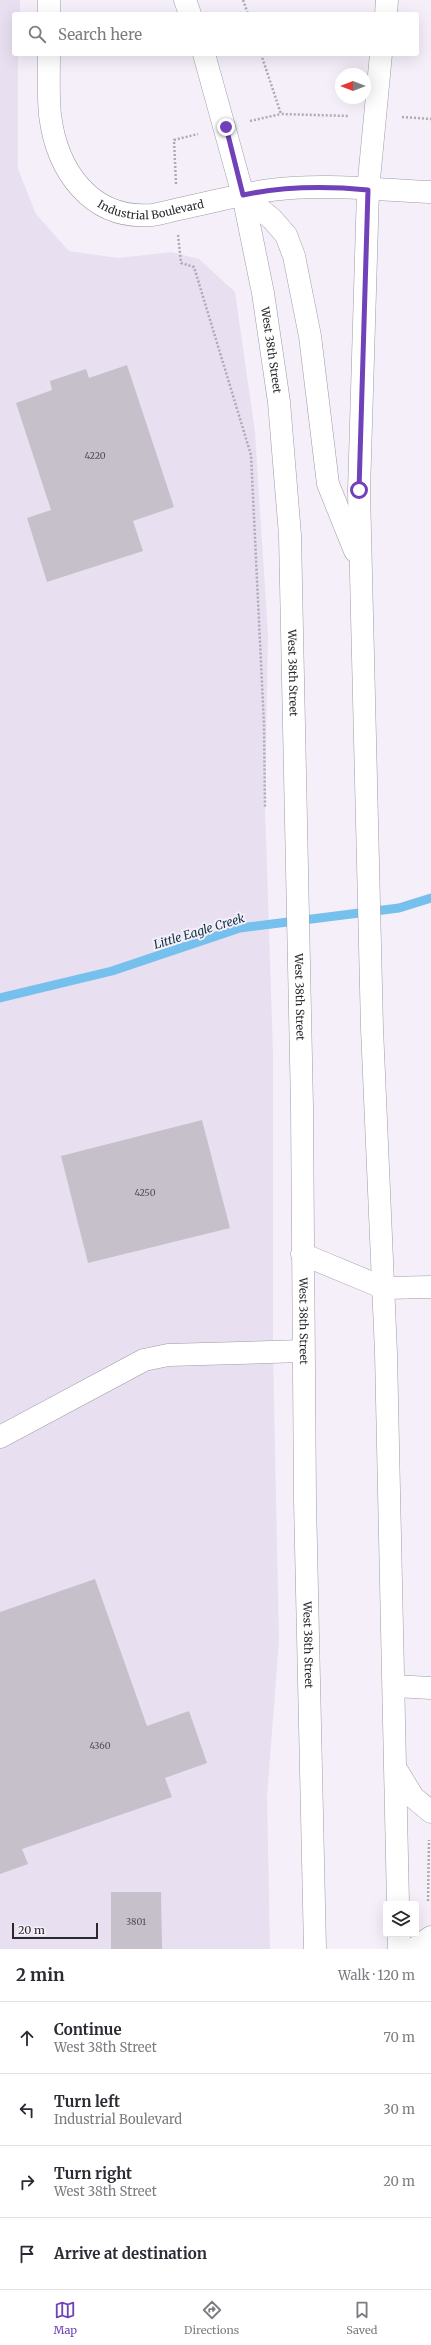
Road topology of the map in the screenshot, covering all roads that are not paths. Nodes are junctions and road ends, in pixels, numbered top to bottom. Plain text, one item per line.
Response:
1 (49, 0) edge
2 (185, 0) edge
3 (387, 0) edge
4 (49, 12) edge
5 (189, 12) edge
6 (386, 12) edge
7 (49, 56) edge
8 (205, 56) edge
9 (381, 56) edge
10 (368, 190) junction
11 (431, 192) edge
12 (243, 195) junction
13 (360, 563) junction
14 (302, 1254) junction
15 (431, 1287) edge
16 (384, 1288) junction
17 (303, 1351) junction
18 (0, 1437) edge
19 (394, 1686) junction
20 (431, 1688) edge
21 (396, 1769) junction
22 (431, 1812) edge
23 (398, 1901) edge
24 (399, 1937) edge
25 (431, 1937) edge
26 (315, 1949) edge
27 (399, 1949) edge
28 (414, 1949) edge

1 - 4 main road
2 - 5 main road
3 - 6 main road
7 - 12 main road, Industrial Boulevard
8 - 12 main road, West 38th Street
9 - 10 main road
10 - 11 main road, Industrial Boulevard
10 - 12 main road, Industrial Boulevard
10 - 13 main road
12 - 13 main road
12 - 14 main road, West 38th Street
13 - 16 main road
14 - 16 main road
14 - 17 main road, West 38th Street
15 - 16 main road
16 - 19 main road
17 - 18 main road
17 - 26 main road, West 38th Street
19 - 20 main road
19 - 21 main road
21 - 22 main road
21 - 23 main road
24 - 27 main road
25 - 28 main road

